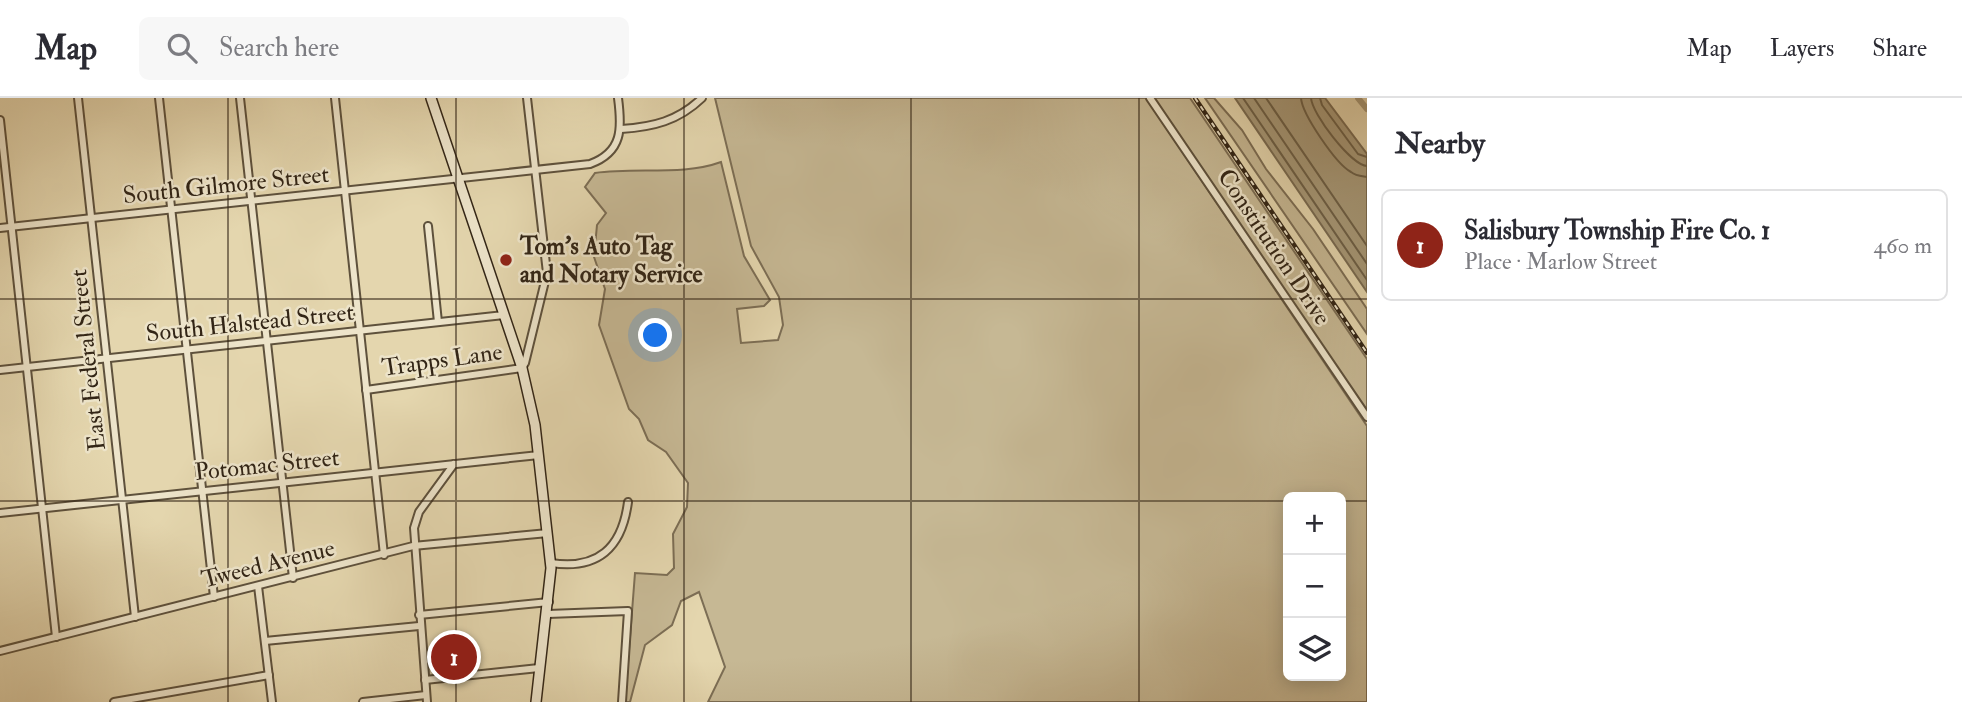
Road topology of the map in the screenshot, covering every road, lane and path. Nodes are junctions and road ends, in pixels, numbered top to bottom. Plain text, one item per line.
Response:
1 (78, 98) edge
2 (159, 98) edge
3 (240, 98) edge
4 (335, 98) edge
5 (431, 98) edge
6 (527, 98) edge
7 (618, 98) edge
8 (702, 98) edge
9 (1150, 98) edge
10 (0, 120) edge
11 (621, 129) junction
12 (535, 171) junction
13 (457, 180) junction
14 (345, 191) junction
15 (252, 202) junction
16 (172, 211) junction
17 (92, 219) junction
18 (428, 226) dead end
19 (12, 227) junction
20 (0, 228) edge
21 (504, 315) junction
22 (438, 322) junction
23 (360, 330) junction
24 (268, 340) junction
25 (186, 349) junction
26 (106, 359) junction
27 (27, 368) junction
28 (522, 368) junction
29 (0, 370) edge
30 (366, 390) junction
31 (1367, 417) edge
32 (539, 455) junction
33 (454, 464) junction
34 (375, 473) junction
35 (283, 483) junction
36 (202, 491) junction
37 (122, 500) junction
38 (628, 502) dead end
39 (43, 508) junction
40 (0, 513) edge
41 (548, 533) junction
42 (413, 546) junction
43 (384, 555) junction
44 (551, 563) junction
45 (293, 578) junction
46 (258, 586) junction
47 (214, 597) junction
48 (549, 602) junction
49 (548, 614) junction
50 (419, 615) junction
51 (135, 617) junction
52 (419, 626) junction
53 (56, 637) junction
54 (265, 641) junction
55 (0, 651) edge
56 (539, 668) junction
57 (269, 675) junction
58 (425, 680) junction
59 (427, 699) edge
60 (114, 702) edge
61 (272, 702) edge
62 (363, 702) edge
63 (536, 702) edge
64 (622, 702) edge

1 - 17 street, East Federal Street
2 - 16 street
3 - 15 street
4 - 14 street
5 - 13 main road
6 - 12 street
7 - 11 street
8 - 11 street
9 - 31 street, Constitution Drive
10 - 19 street
11 - 12 street
12 - 13 street, South Gilmore Street
12 - 28 street
13 - 14 street, South Gilmore Street
13 - 21 main road
14 - 15 street, South Gilmore Street
14 - 23 street
15 - 16 street, South Gilmore Street
15 - 24 street
16 - 17 street, South Gilmore Street
16 - 25 street
17 - 19 street, South Gilmore Street
17 - 26 street, East Federal Street
18 - 22 street
19 - 20 street, South Gilmore Street
19 - 27 street
21 - 22 street, South Halstead Street
21 - 28 main road
22 - 23 street, South Halstead Street
23 - 24 street, South Halstead Street
23 - 30 street
24 - 25 street, South Halstead Street
24 - 35 street
25 - 26 street, South Halstead Street
25 - 36 street
26 - 27 street, South Halstead Street
26 - 37 street, East Federal Street
27 - 29 street, South Halstead Street
27 - 39 street
28 - 30 street, Trapps Lane
28 - 32 main road
30 - 34 street
32 - 33 street, Potomac Street
32 - 41 main road
33 - 34 street, Potomac Street
33 - 42 street
34 - 35 street, Potomac Street
34 - 43 street
35 - 36 street, Potomac Street
35 - 45 street
36 - 37 street, Potomac Street
36 - 47 street
37 - 39 street, Potomac Street
37 - 51 street, East Federal Street
38 - 44 street
39 - 40 street, Potomac Street
39 - 53 street
41 - 42 street, Tweed Avenue
41 - 44 main road
42 - 43 street, Tweed Avenue
42 - 50 street
43 - 45 street, Tweed Avenue
44 - 48 main road
45 - 46 street, Tweed Avenue
46 - 47 street, Tweed Avenue
46 - 54 street
47 - 51 street, Tweed Avenue
48 - 49 main road
48 - 50 street
49 - 56 main road
49 - 64 street
50 - 52 street
51 - 53 street, Tweed Avenue
52 - 54 street
52 - 58 street
53 - 55 street, Tweed Avenue
54 - 57 street
56 - 58 street
56 - 63 main road
57 - 60 street
57 - 61 street
58 - 59 street
59 - 62 street

